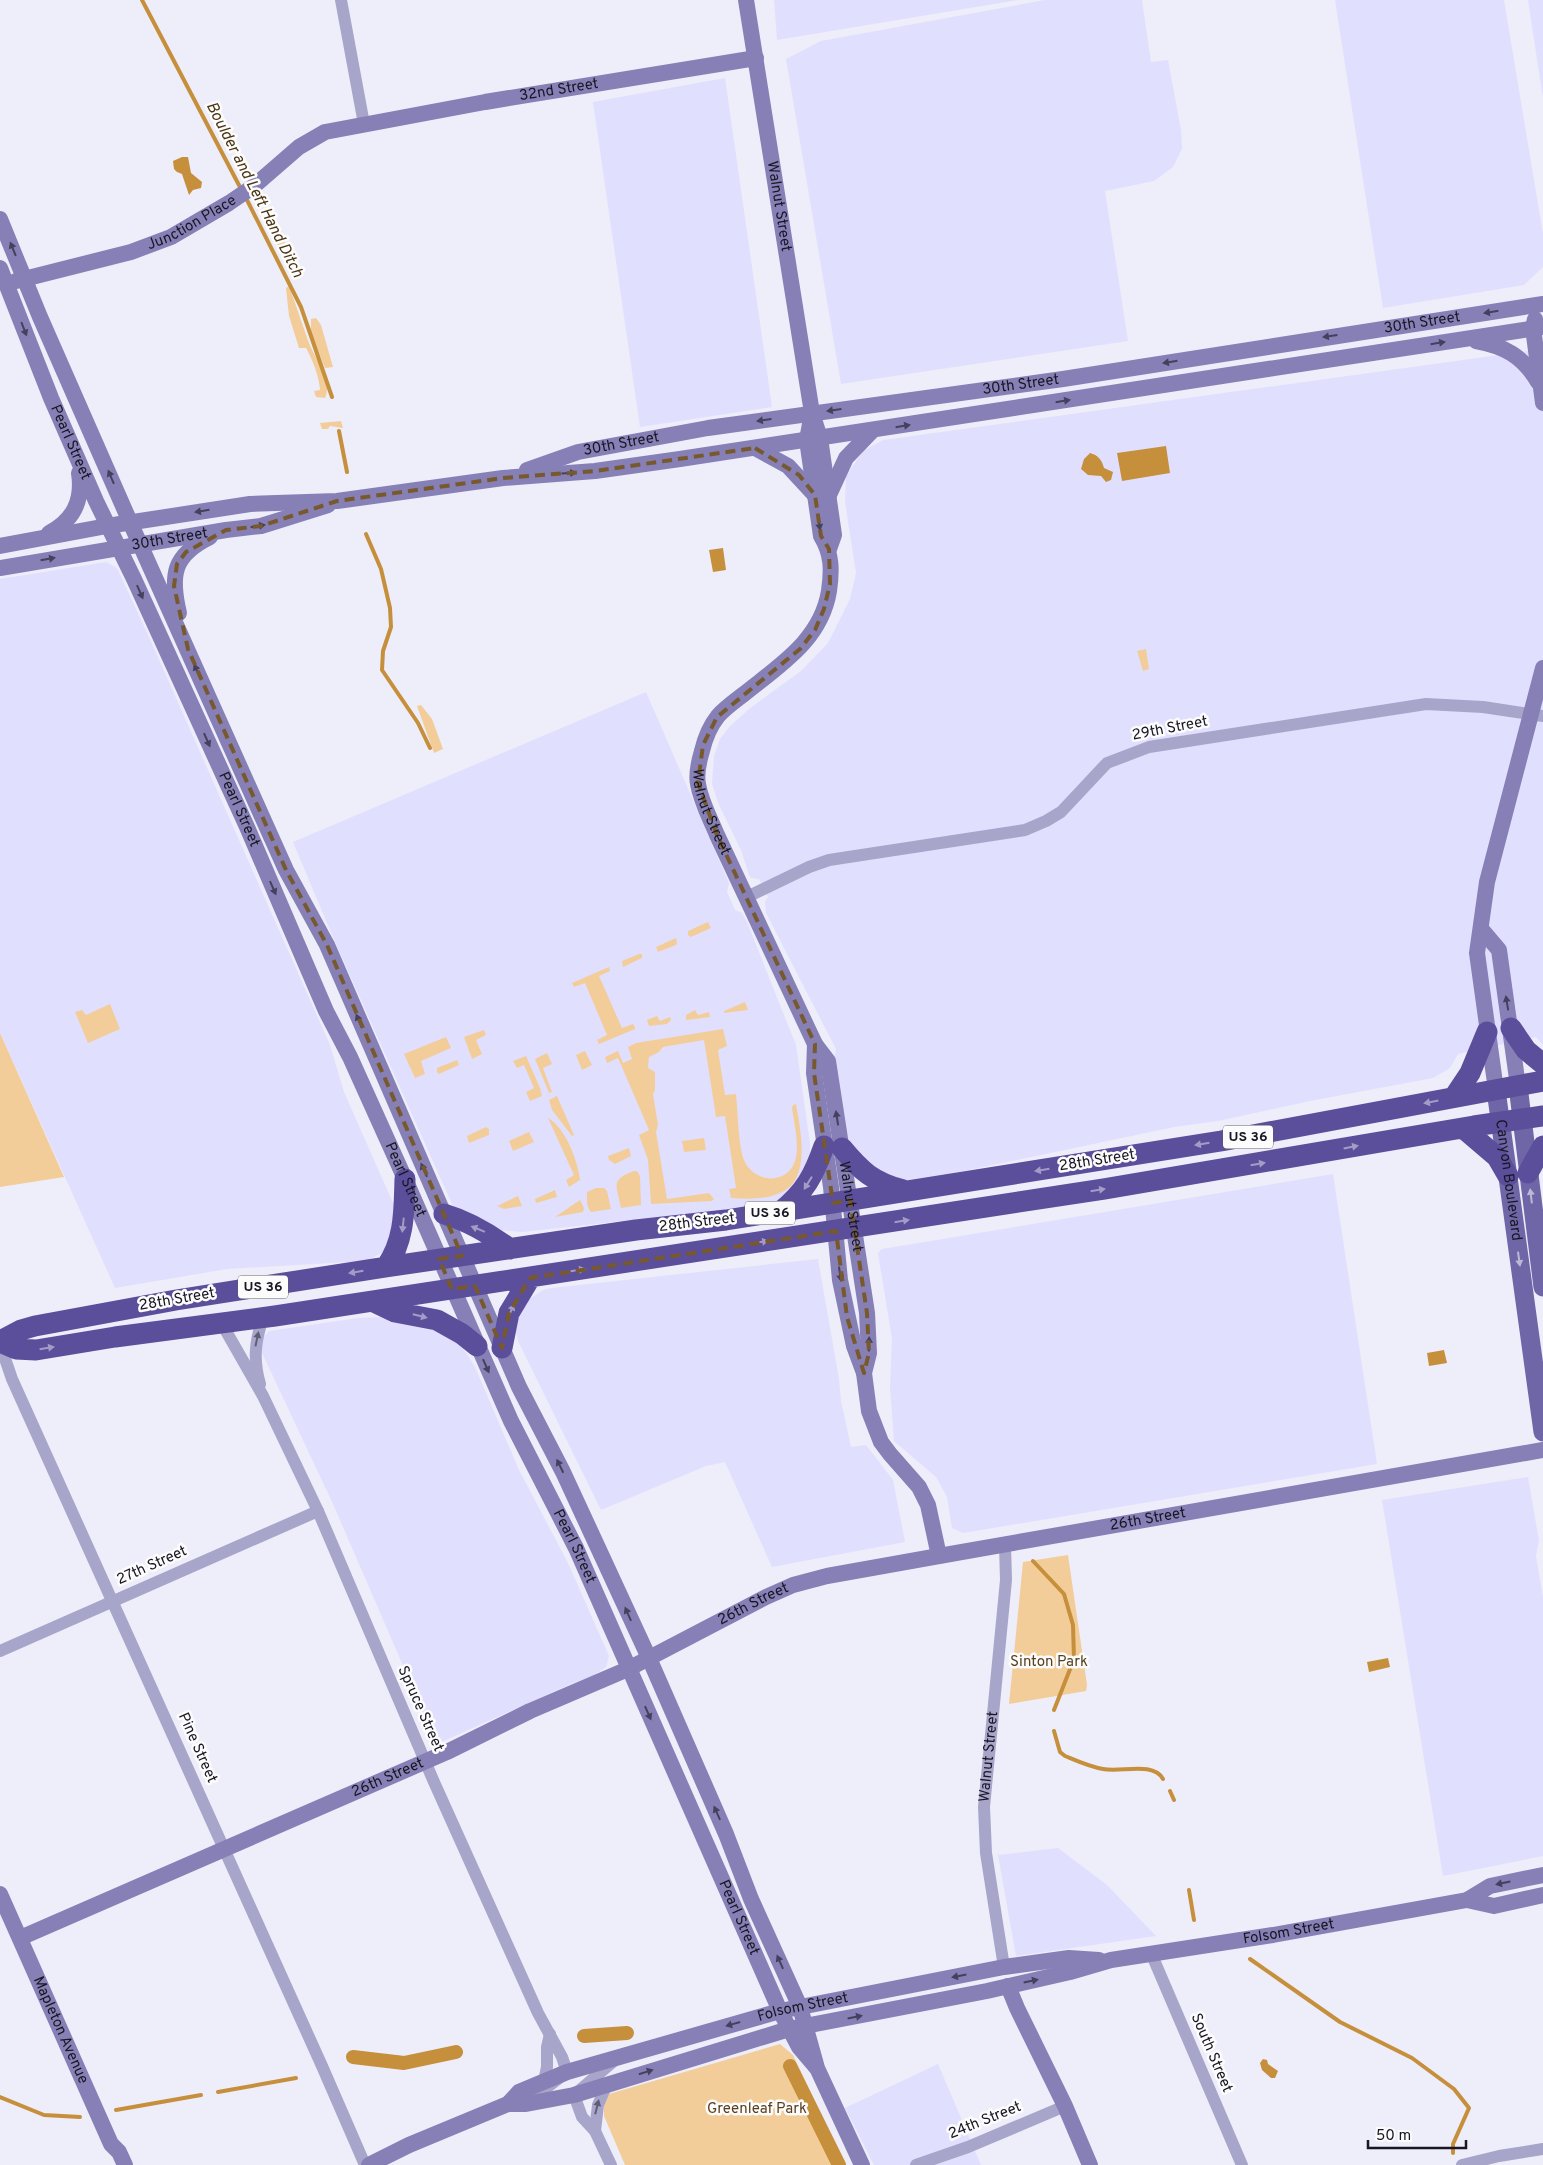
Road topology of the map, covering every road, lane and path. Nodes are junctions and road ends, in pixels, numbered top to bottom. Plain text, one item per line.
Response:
1 (341, 0) edge
2 (746, 0) edge
3 (756, 58) junction
4 (364, 124) junction
5 (0, 219) edge
6 (0, 268) edge
7 (25, 279) junction
8 (3, 284) edge
9 (1542, 308) edge
10 (1538, 327) edge
11 (1466, 339) junction
12 (1542, 395) edge
13 (812, 413) junction
14 (872, 431) junction
15 (814, 439) junction
16 (755, 448) junction
17 (77, 459) junction
18 (503, 478) junction
19 (822, 495) junction
20 (337, 501) junction
21 (130, 522) junction
22 (107, 526) junction
23 (226, 530) junction
24 (38, 538) junction
25 (140, 544) junction
26 (0, 546) edge
27 (119, 548) junction
28 (0, 568) edge
29 (188, 649) junction
30 (1543, 668) edge
31 (1537, 715) edge
32 (747, 897) junction
33 (1482, 930) junction
34 (1511, 1028) junction
35 (1488, 1032) junction
36 (1543, 1064) edge
37 (1543, 1081) edge
38 (1518, 1086) junction
39 (1496, 1090) junction
40 (1454, 1097) junction
41 (1533, 1118) edge
42 (1501, 1122) junction
43 (1463, 1128) junction
44 (1543, 1146) edge
45 (833, 1147) junction
46 (1518, 1174) junction
47 (405, 1178) junction
48 (908, 1191) junction
49 (842, 1202) junction
50 (780, 1212) junction
51 (444, 1214) junction
52 (845, 1230) junction
53 (510, 1249) junction
54 (462, 1256) junction
55 (439, 1259) junction
56 (386, 1267) junction
57 (530, 1278) junction
58 (474, 1286) junction
59 (1543, 1286) edge
60 (452, 1289) junction
61 (374, 1302) junction
62 (263, 1318) junction
63 (222, 1324) junction
64 (0, 1343) edge
65 (478, 1346) junction
66 (502, 1348) junction
67 (263, 1396) junction
68 (1543, 1432) edge
69 (1543, 1450) edge
70 (541, 1482) junction
71 (318, 1511) junction
72 (1005, 1545) junction
73 (939, 1556) junction
74 (611, 1576) junction
75 (114, 1600) junction
76 (0, 1651) edge
77 (649, 1658) junction
78 (628, 1669) junction
79 (426, 1761) junction
80 (688, 1803) junction
81 (224, 1848) junction
82 (742, 1874) junction
83 (1543, 1875) edge
84 (0, 1894) edge
85 (1543, 1895) edge
86 (1466, 1900) junction
87 (20, 1938) junction
88 (1151, 1953) junction
89 (1111, 1960) junction
90 (1004, 1967) junction
91 (1008, 1986) junction
92 (800, 2007) junction
93 (780, 2011) junction
94 (807, 2026) junction
95 (789, 2030) junction
96 (550, 2034) junction
97 (616, 2058) junction
98 (565, 2065) junction
99 (817, 2068) junction
100 (544, 2081) junction
101 (607, 2084) junction
102 (576, 2101) junction
103 (508, 2104) junction
104 (526, 2104) junction
105 (1064, 2106) junction
106 (595, 2131) junction
107 (111, 2144) junction
108 (1543, 2150) edge
109 (114, 2165) edge
110 (125, 2165) edge
111 (365, 2165) edge
112 (369, 2165) edge
113 (611, 2165) edge
114 (862, 2165) edge
115 (916, 2165) edge
116 (1090, 2165) edge
117 (1242, 2165) edge
118 (1462, 2165) edge

1 - 4 street
2 - 3 main road, Walnut Street
3 - 4 main road, 32nd Street
3 - 13 main road, Walnut Street
4 - 7 main road, Junction Place
7 -> 5 main road, Pearl Street
6 - 8 main road, Pearl Street
7 - 8 main road, Junction Place
21 -> 7 main road, Pearl Street
8 -> 17 main road, Pearl Street
9 - 10 main road
9 -> 13 main road, 30th Street
10 - 11 main road, 30th Street
10 - 12 main road
11 - 12 main road
14 -> 11 main road, 30th Street
13 - 15 main road, Walnut Street
13 -> 18 main road, 30th Street
14 - 15 main road, 30th Street
14 - 19 main road
15 - 16 main road, 30th Street
15 - 19 main road, Walnut Street
18 -> 16 main road, 30th Street
16 - 19 main road
17 - 22 main road, Pearl Street
17 - 24 main road
18 - 20 main road, 30th Street
19 - 32 main road, Walnut Street
20 -> 21 main road, 30th Street
23 -> 20 main road, 30th Street
21 - 22 main road, 30th Street
21 - 25 main road, Pearl Street
22 - 24 main road, 30th Street
22 - 27 main road, Pearl Street
23 - 25 main road, 30th Street
23 - 29 main road
24 - 26 main road, 30th Street
25 - 27 main road, 30th Street
25 - 29 main road, Pearl Street
28 -> 27 main road, 30th Street
27 -> 47 main road, Pearl Street
51 -> 29 main road, Pearl Street
30 - 31 main road, Canyon Boulevard
31 - 32 street, 29th Street
31 - 33 main road, Canyon Boulevard
32 - 45 main road, Walnut Street
34 -> 33 main road, Canyon Boulevard
33 - 35 main road, Canyon Boulevard
34 - 36 highway
34 - 38 main road, Canyon Boulevard
35 - 39 main road, Canyon Boulevard
35 - 40 highway
37 - 38 highway, 28th Street / US 36
38 - 39 highway, 28th Street / US 36
38 - 41 main road, Canyon Boulevard
39 - 40 highway, 28th Street / US 36
39 - 42 main road, Canyon Boulevard
40 -> 48 highway, 28th Street / US 36
41 - 42 highway, 28th Street / US 36
41 - 46 main road, Canyon Boulevard
42 - 43 highway, 28th Street / US 36
42 - 46 main road, Canyon Boulevard
43 - 46 highway
52 -> 43 highway, 28th Street / US 36
44 - 46 highway
45 - 48 highway
45 - 49 main road, Walnut Street
45 -> 50 highway
59 -> 46 main road, Canyon Boulevard
46 -> 68 main road, Canyon Boulevard
47 - 55 main road, Pearl Street
47 -> 56 highway
48 - 49 highway, 28th Street / US 36
49 - 50 highway, 28th Street / US 36
49 - 52 main road, Walnut Street
50 - 53 highway, 28th Street / US 36
53 -> 51 highway
51 - 54 main road, Pearl Street
57 -> 52 highway, 28th Street / US 36
52 - 73 main road, Walnut Street
53 - 54 highway, 28th Street / US 36
54 - 55 highway, 28th Street / US 36
54 - 58 main road, Pearl Street
55 - 56 highway, 28th Street / US 36
55 - 60 main road, Pearl Street
56 -> 64 highway, 28th Street / US 36
57 - 58 highway, 28th Street / US 36
66 -> 57 highway
58 - 60 highway, 28th Street / US 36
58 - 66 main road, Pearl Street
60 - 61 highway, 28th Street / US 36
60 - 65 main road, Pearl Street
61 - 62 highway, 28th Street / US 36
61 -> 65 highway
62 - 63 highway, 28th Street / US 36
67 -> 62 street, Spruce Street
64 -> 63 highway, 28th Street / US 36
63 - 67 street, Spruce Street
64 - 75 street, Pine Street
65 -> 70 main road, Pearl Street
74 -> 66 main road, Pearl Street
67 - 71 street, Spruce Street
69 - 72 main road, 26th Street
70 - 74 main road
70 - 78 main road, Pearl Street
71 - 75 street, 27th Street
71 - 79 street, Spruce Street
72 - 73 main road, 26th Street
72 - 90 street, Walnut Street
73 - 77 main road, 26th Street
77 -> 74 main road, Pearl Street
75 - 76 street, 27th Street
75 - 81 street, Pine Street
77 - 78 main road, 26th Street
82 -> 77 main road, Pearl Street
78 - 79 main road, 26th Street
78 -> 80 main road, Pearl Street
79 - 81 main road, 26th Street
79 - 96 street, Spruce Street
80 - 82 main road
80 - 93 main road, Pearl Street
81 - 87 main road, 26th Street
81 - 111 street, Pine Street
92 -> 82 main road, Pearl Street
83 -> 86 main road, Folsom Street
84 - 87 main road, Mapleton Avenue
85 - 86 main road, Folsom Street
86 - 88 main road, Folsom Street
87 - 107 main road, Mapleton Avenue
88 - 89 main road, Folsom Street
88 - 117 street, South Street
89 - 90 main road, Folsom Street
91 -> 89 main road, Folsom Street
90 -> 92 main road, Folsom Street
94 -> 91 main road, Folsom Street
91 - 105 main road
92 - 93 main road, Folsom Street
92 - 94 main road, Pearl Street
93 - 95 main road, Pearl Street
93 -> 97 main road, Folsom Street
94 - 95 main road, Folsom Street
94 - 99 main road, Pearl Street
95 - 99 main road, Pearl Street
101 -> 95 main road, Folsom Street
96 - 98 street, Spruce Street
96 - 100 street
97 - 98 main road, Folsom Street
97 - 102 street
98 - 100 main road, Folsom Street
98 - 104 street
99 - 114 main road, Pearl Street
100 - 103 main road, Folsom Street
101 - 102 main road, Folsom Street
106 -> 101 street
102 - 104 main road, Folsom Street
102 - 106 street
103 - 104 main road, Folsom Street
103 - 112 main road, Folsom Street
105 - 115 street, 24th Street
105 - 116 main road
106 - 113 street
107 - 109 main road
107 - 110 main road, Mapleton Avenue
108 - 118 street

